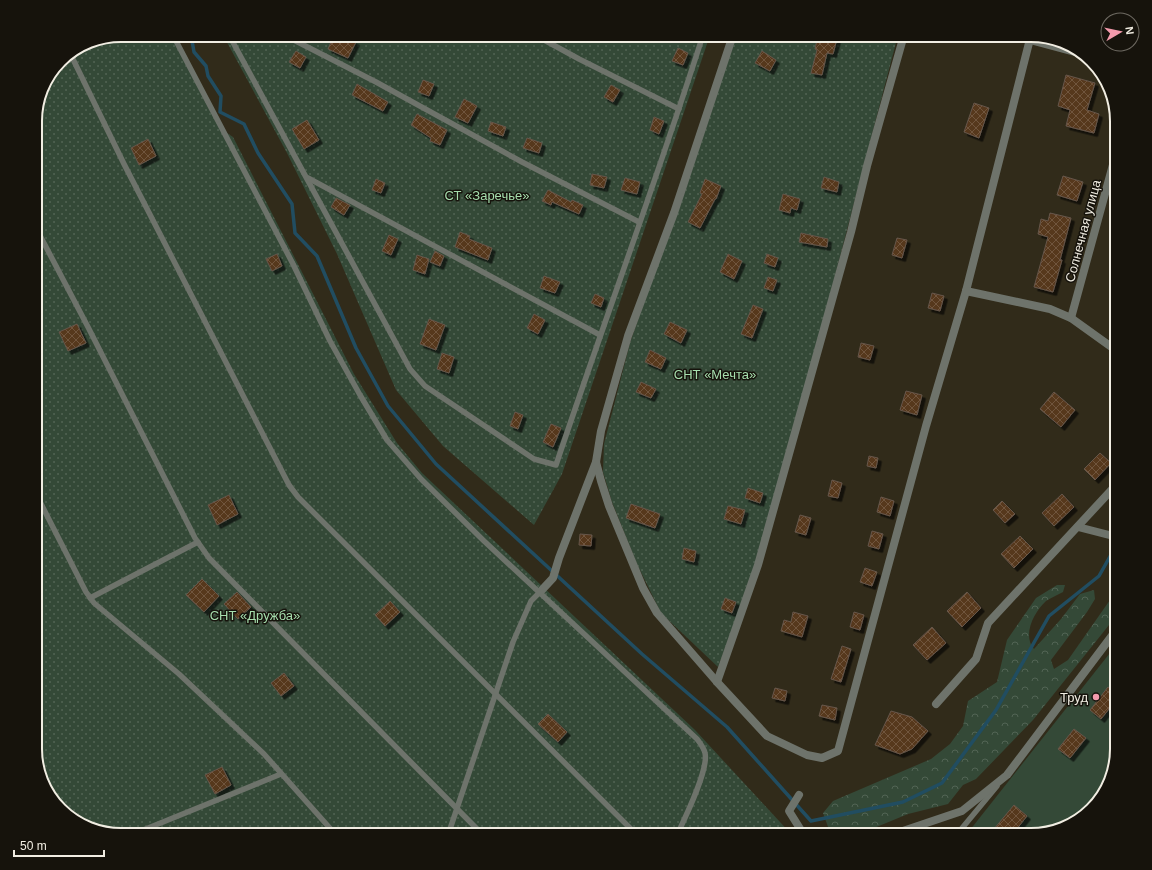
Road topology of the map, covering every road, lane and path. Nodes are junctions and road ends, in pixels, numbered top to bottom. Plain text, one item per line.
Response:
1 (177, 42) edge
2 (233, 42) edge
3 (298, 42) edge
4 (548, 42) edge
5 (701, 42) edge
6 (731, 42) edge
7 (902, 42) edge
8 (1030, 42) edge
9 (73, 58) edge
10 (679, 109) junction
11 (1110, 176) edge
12 (307, 177) junction
13 (639, 222) junction
14 (42, 239) edge
15 (966, 291) junction
16 (1071, 318) junction
17 (600, 335) junction
18 (1110, 346) edge
19 (596, 462) junction
20 (1110, 492) edge
21 (42, 505) edge
22 (1078, 527) junction
23 (1110, 535) edge
24 (198, 542) junction
25 (540, 592) junction
26 (90, 598) junction
27 (1110, 638) edge
28 (717, 682) junction
29 (495, 692) junction
30 (936, 704) dead end
31 (281, 774) junction
32 (1006, 775) junction
33 (799, 795) dead end
34 (457, 807) junction
35 (148, 828) edge
36 (330, 828) edge
37 (450, 828) edge
38 (476, 828) edge
39 (630, 828) edge
40 (680, 828) edge
41 (800, 828) edge
42 (912, 828) edge
43 (962, 828) edge

1 - 25 lane
2 - 12 lane
3 - 13 lane
4 - 10 lane
5 - 10 lane
6 - 19 street
7 - 28 street
8 - 15 street
9 - 29 lane
10 - 13 lane
11 - 16 street, Солнечная улица
12 - 17 lane
12 - 17 lane
13 - 17 lane
14 - 24 lane
15 - 16 street
15 - 28 street
16 - 18 street
19 - 25 street
19 - 28 street
20 - 22 street
21 - 26 lane
22 - 23 street
22 - 30 street
24 - 26 lane
24 - 34 lane
25 - 29 lane
25 - 40 lane
26 - 31 lane
27 - 32 street
29 - 34 lane
29 - 39 lane
31 - 35 lane
31 - 36 lane
32 - 42 street
32 - 43 lane
33 - 41 street
34 - 37 lane
34 - 38 lane

